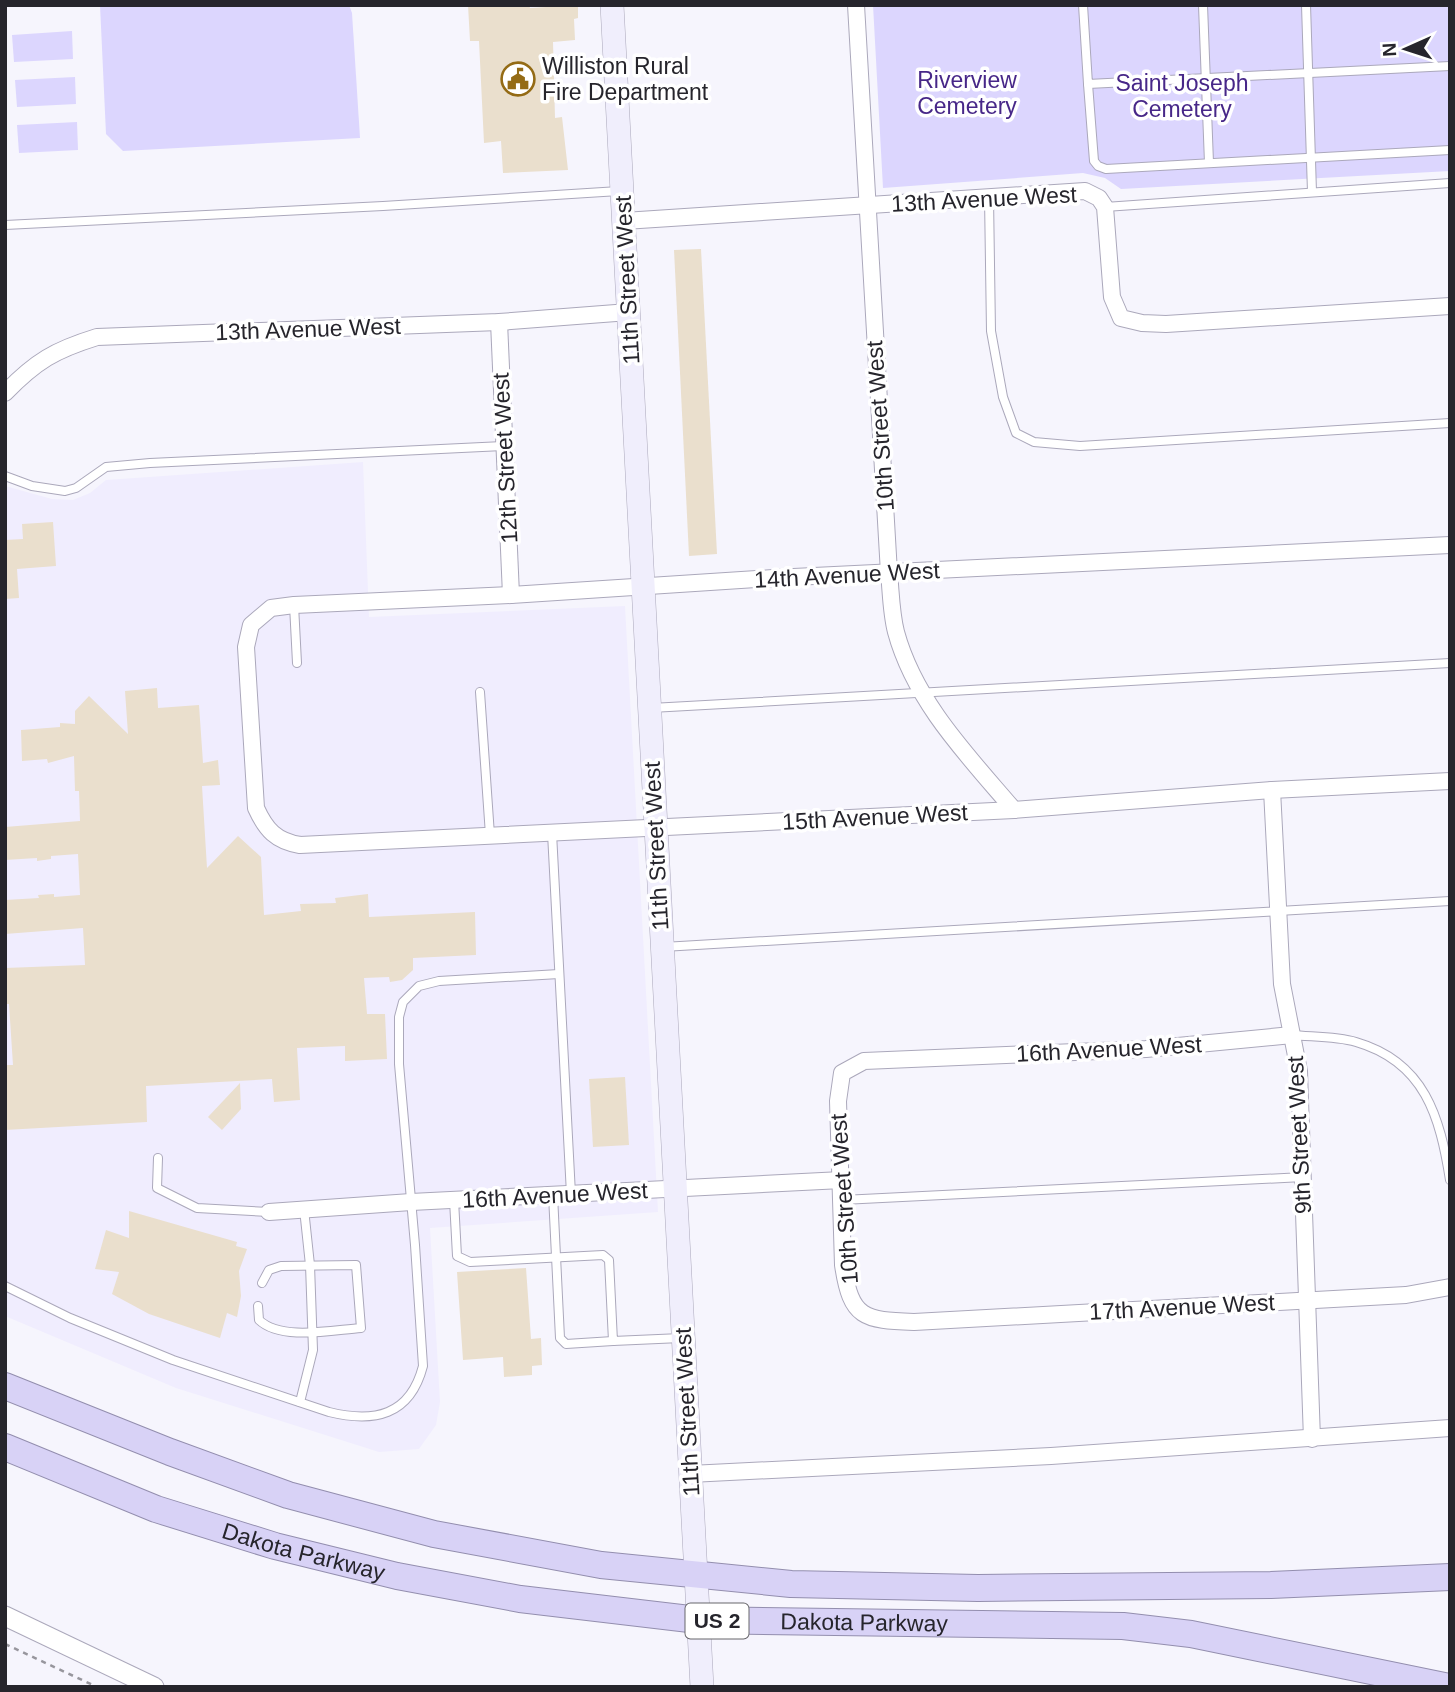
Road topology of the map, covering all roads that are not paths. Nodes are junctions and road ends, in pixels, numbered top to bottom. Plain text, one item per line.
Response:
1 (612, 5) edge
2 (856, 5) edge
3 (1083, 5) edge
4 (1203, 5) edge
5 (1306, 5) edge
6 (1450, 66) edge
7 (1308, 74) junction
8 (1205, 79) junction
9 (1088, 84) junction
10 (1450, 150) edge
11 (1311, 157) junction
12 (1209, 163) junction
13 (1450, 183) edge
14 (622, 191) junction
15 (1312, 192) junction
16 (989, 196) junction
17 (867, 206) junction
18 (1105, 206) junction
19 (624, 221) junction
20 (5, 225) edge
21 (1450, 306) edge
22 (628, 312) junction
23 (499, 322) junction
24 (5, 393) edge
25 (1450, 423) edge
26 (503, 446) junction
27 (5, 476) edge
28 (1450, 545) edge
29 (889, 573) junction
30 (642, 587) junction
31 (511, 595) junction
32 (294, 605) junction
33 (297, 663) dead end
34 (1450, 663) edge
35 (480, 692) dead end
36 (921, 693) junction
37 (649, 708) junction
38 (1450, 781) edge
39 (1272, 790) junction
40 (1014, 810) junction
41 (655, 828) junction
42 (552, 833) junction
43 (490, 835) junction
44 (300, 845) joint
45 (1450, 901) edge
46 (1278, 911) junction
47 (662, 947) junction
48 (559, 974) junction
49 (1292, 1035) junction
50 (884, 1060) joint
51 (159, 1158) dead end
52 (1303, 1177) junction
53 (842, 1180) junction
54 (1450, 1180) edge
55 (674, 1189) junction
56 (571, 1194) junction
57 (553, 1195) junction
58 (454, 1200) junction
59 (842, 1200) junction
60 (411, 1202) junction
61 (304, 1209) junction
62 (269, 1212) joint
63 (556, 1258) junction
64 (310, 1265) junction
65 (262, 1283) dead end
66 (5, 1286) edge
67 (1450, 1287) edge
68 (1307, 1300) junction
69 (258, 1306) dead end
70 (914, 1322) joint
71 (312, 1331) junction
72 (683, 1338) junction
73 (613, 1341) junction
74 (5, 1385) edge
75 (299, 1402) junction
76 (1450, 1428) edge
77 (1312, 1439) junction
78 (5, 1447) edge
79 (690, 1474) junction
80 (696, 1575) junction
81 (1450, 1577) edge
82 (5, 1616) edge
83 (698, 1620) junction
84 (154, 1687) edge
85 (702, 1687) edge
86 (1449, 1687) edge

1 - 14 main road, 11th Street West
2 - 17 street, 10th Street West
3 - 9 lane
4 - 8 lane
5 - 7 lane
6 - 7 lane
7 - 8 lane
7 - 11 lane
8 - 9 lane
8 - 12 lane
9 - 12 lane
10 - 11 lane
11 - 12 lane
11 - 15 lane
13 - 15 lane
14 - 19 main road, 11th Street West
14 - 20 lane
15 - 18 lane
16 - 17 street, 13th Avenue West
16 - 18 street, 13th Avenue West
16 - 25 lane
17 - 19 street, 13th Avenue West
17 - 29 street, 10th Street West
18 - 21 street, 13th Avenue West
19 - 22 main road, 11th Street West
22 - 23 street, 13th Avenue West
22 - 30 main road, 11th Street West
23 - 24 street, 13th Avenue West
23 - 26 street, 12th Street West
26 - 27 lane
26 - 31 street, 12th Street West
28 - 29 street, 14th Avenue West
29 - 30 street, 14th Avenue West
29 - 36 street, 10th Street West
30 - 31 street, 14th Avenue West
30 - 37 main road, 11th Street West
31 - 32 street, 14th Avenue West
32 - 33 lane
32 - 44 street, 14th Avenue West
34 - 36 lane
35 - 43 lane
36 - 37 lane
36 - 40 street, 10th Street West
37 - 41 main road, 11th Street West
38 - 39 street, 15th Avenue West
39 - 40 street, 15th Avenue West
39 - 46 street, 9th Street West
40 - 41 street, 15th Avenue West
41 - 42 street, 15th Avenue West
41 - 47 main road, 11th Street West
42 - 43 street, 15th Avenue West
42 - 48 lane
43 - 44 street, 15th Avenue West
45 - 46 lane
46 - 47 lane
46 - 49 street, 9th Street West
47 - 55 main road, 11th Street West
48 - 56 lane
48 - 60 lane
49 - 50 street, 16th Avenue West
49 - 52 street, 9th Street West
49 - 54 lane
50 - 53 street, 10th Street West
51 - 62 lane
52 - 59 lane
52 - 68 street, 9th Street West
53 - 55 street, 16th Avenue West
53 - 59 street, 10th Street West
55 - 56 street, 16th Avenue West
55 - 72 main road, 11th Street West
56 - 57 street, 16th Avenue West
57 - 58 street, 16th Avenue West
57 - 63 lane
58 - 60 street, 16th Avenue West
58 - 63 lane
59 - 70 street, 10th Street West
60 - 61 street, 16th Avenue West
60 - 75 lane
61 - 62 street, 16th Avenue West
61 - 64 lane
63 - 73 lane
63 - 73 lane
64 - 65 lane
64 - 71 lane
64 - 71 lane
66 - 75 lane
67 - 68 street, 17th Avenue West
68 - 70 street, 17th Avenue West
68 - 77 street, 9th Street West
69 - 71 lane
71 - 75 lane
72 - 73 lane
72 - 79 main road, 11th Street West
74 - 80 highway, Dakota Parkway / US 2
76 - 77 street
77 - 79 street
78 - 83 highway, Dakota Parkway / US 2
79 - 80 main road, 11th Street West
80 - 81 highway, Dakota Parkway / US 2
80 - 83 main road, 11th Street West
82 - 84 street
83 - 85 main road, 11th Street West
83 - 86 highway, Dakota Parkway / US 2

